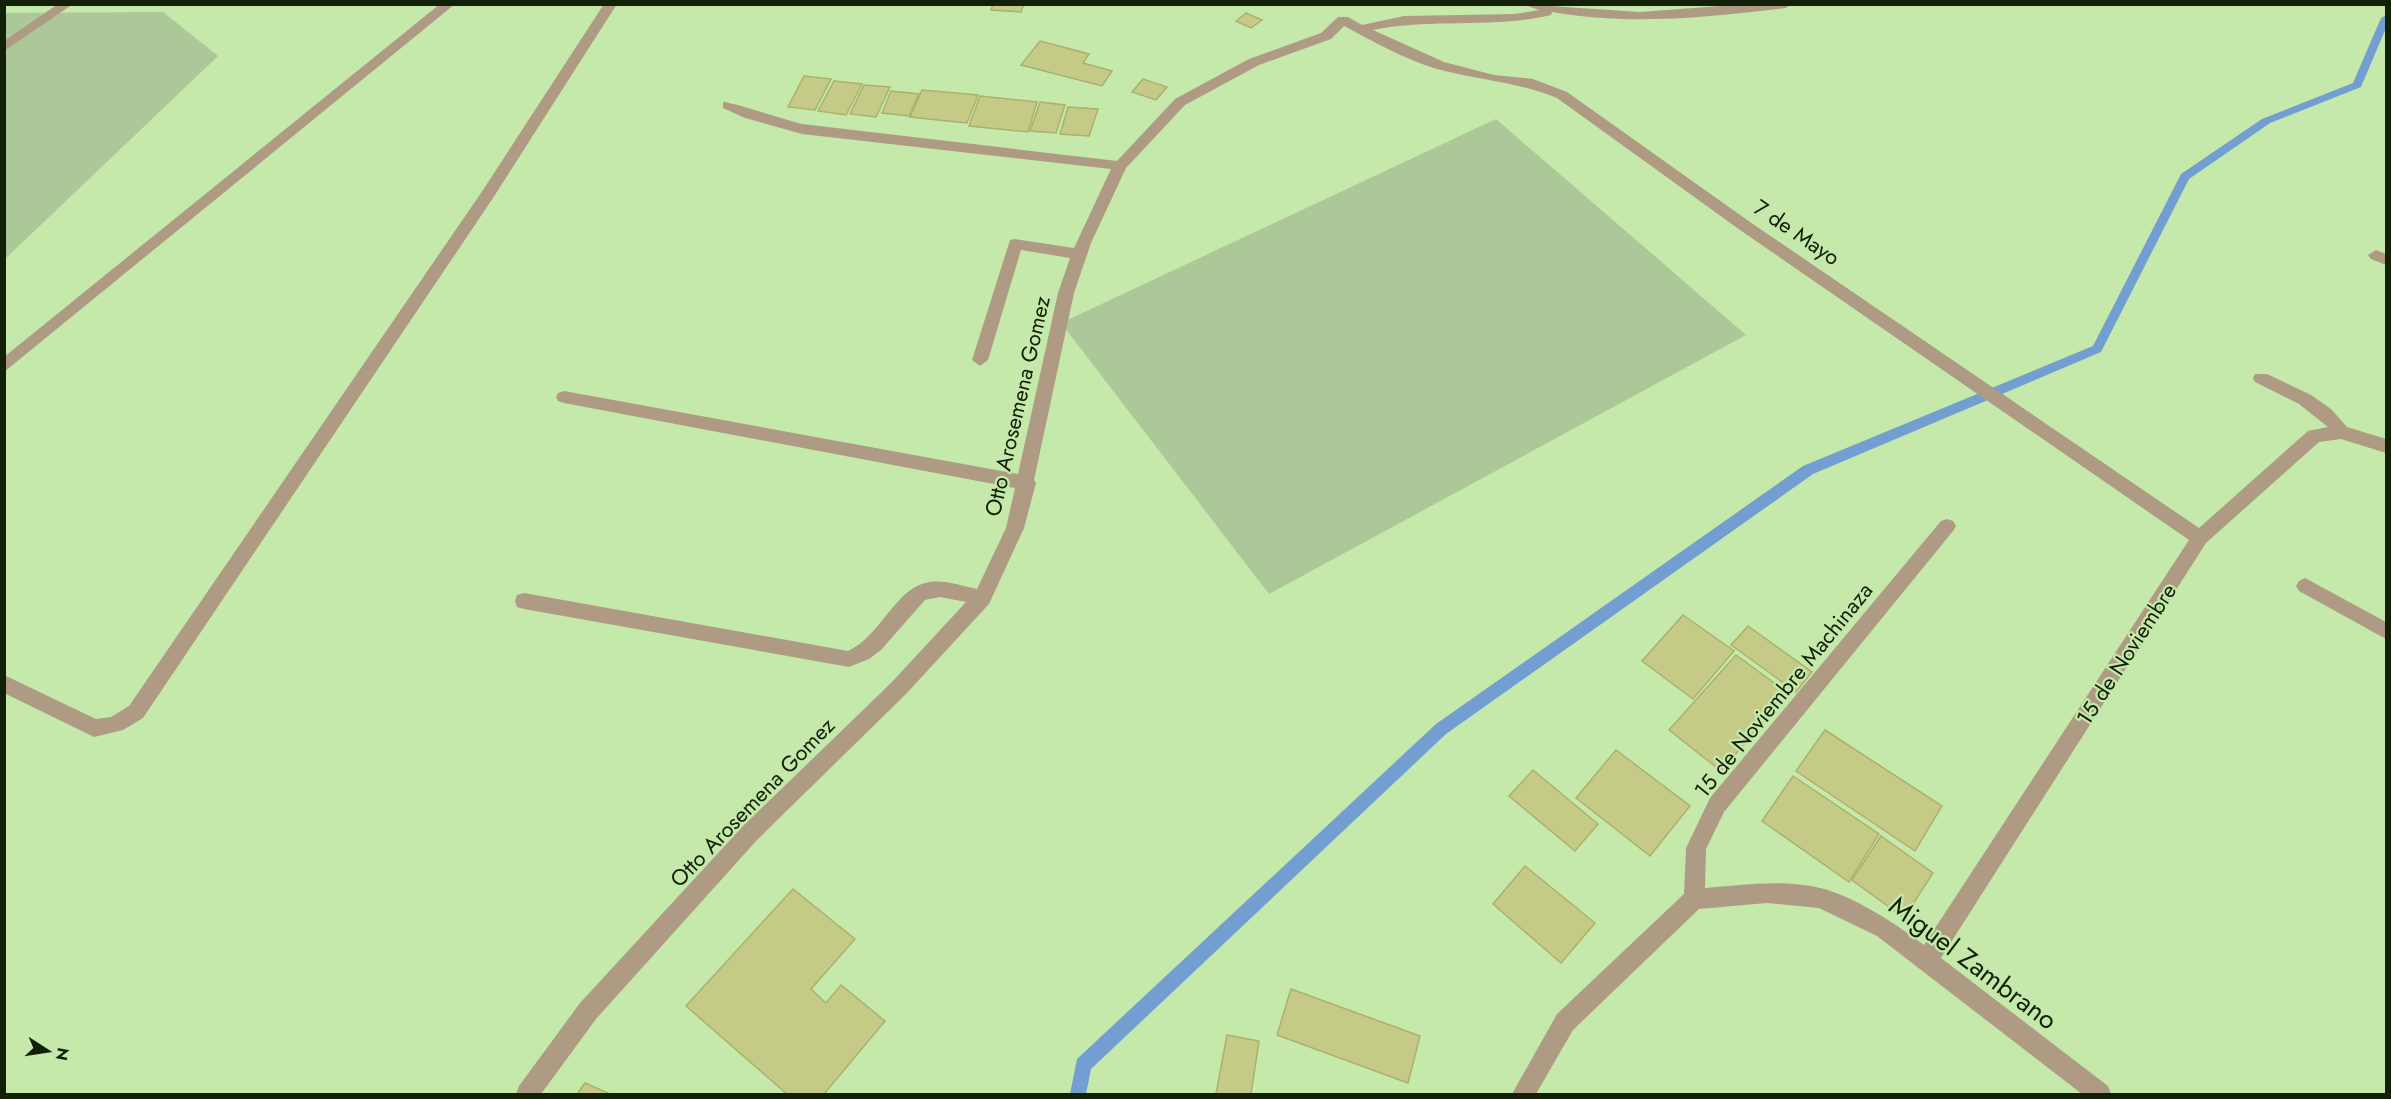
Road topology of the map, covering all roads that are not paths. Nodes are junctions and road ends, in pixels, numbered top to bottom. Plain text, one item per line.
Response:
1 (67, 4) edge
2 (449, 4) edge
3 (611, 4) edge
4 (1339, 4) edge
5 (1528, 4) edge
6 (1786, 4) edge
7 (1559, 9) junction
8 (1343, 20) junction
9 (1360, 29) junction
10 (4, 47) edge
11 (728, 105) dead end
12 (1120, 166) junction
13 (1079, 254) junction
14 (980, 360) dead end
15 (4, 366) edge
16 (2261, 378) dead end
17 (564, 397) dead end
18 (2341, 432) junction
19 (2386, 446) edge
20 (1027, 483) junction
21 (1947, 526) dead end
22 (2200, 538) junction
23 (2306, 586) dead end
24 (982, 598) junction
25 (524, 601) dead end
26 (2386, 631) edge
27 (4, 683) edge
28 (1694, 899) junction
29 (1927, 960) junction
30 (527, 1095) edge
31 (1522, 1095) edge
32 (2100, 1095) edge

1 - 10 street
2 - 15 street
3 - 27 street
4 - 8 street
5 - 7 street
6 - 7 street
7 - 9 street
8 - 9 street, 7 de Mayo
8 - 12 street, Otto Arosemena Gomez
9 - 22 street, 7 de Mayo
11 - 12 street
12 - 13 street, Otto Arosemena Gomez
13 - 14 street
13 - 20 street, Otto Arosemena Gomez
16 - 18 street
17 - 20 street
18 - 19 street, 15 de Noviembre
18 - 22 street, 15 de Noviembre
20 - 24 street, Otto Arosemena Gomez
21 - 28 street, 15 de Noviembre Machinaza
22 - 29 street, 15 de Noviembre
23 - 26 street
24 - 25 street
24 - 30 street, Otto Arosemena Gomez
28 - 29 street, Miguel Zambrano
28 - 31 street
29 - 32 street, Miguel Zambrano

